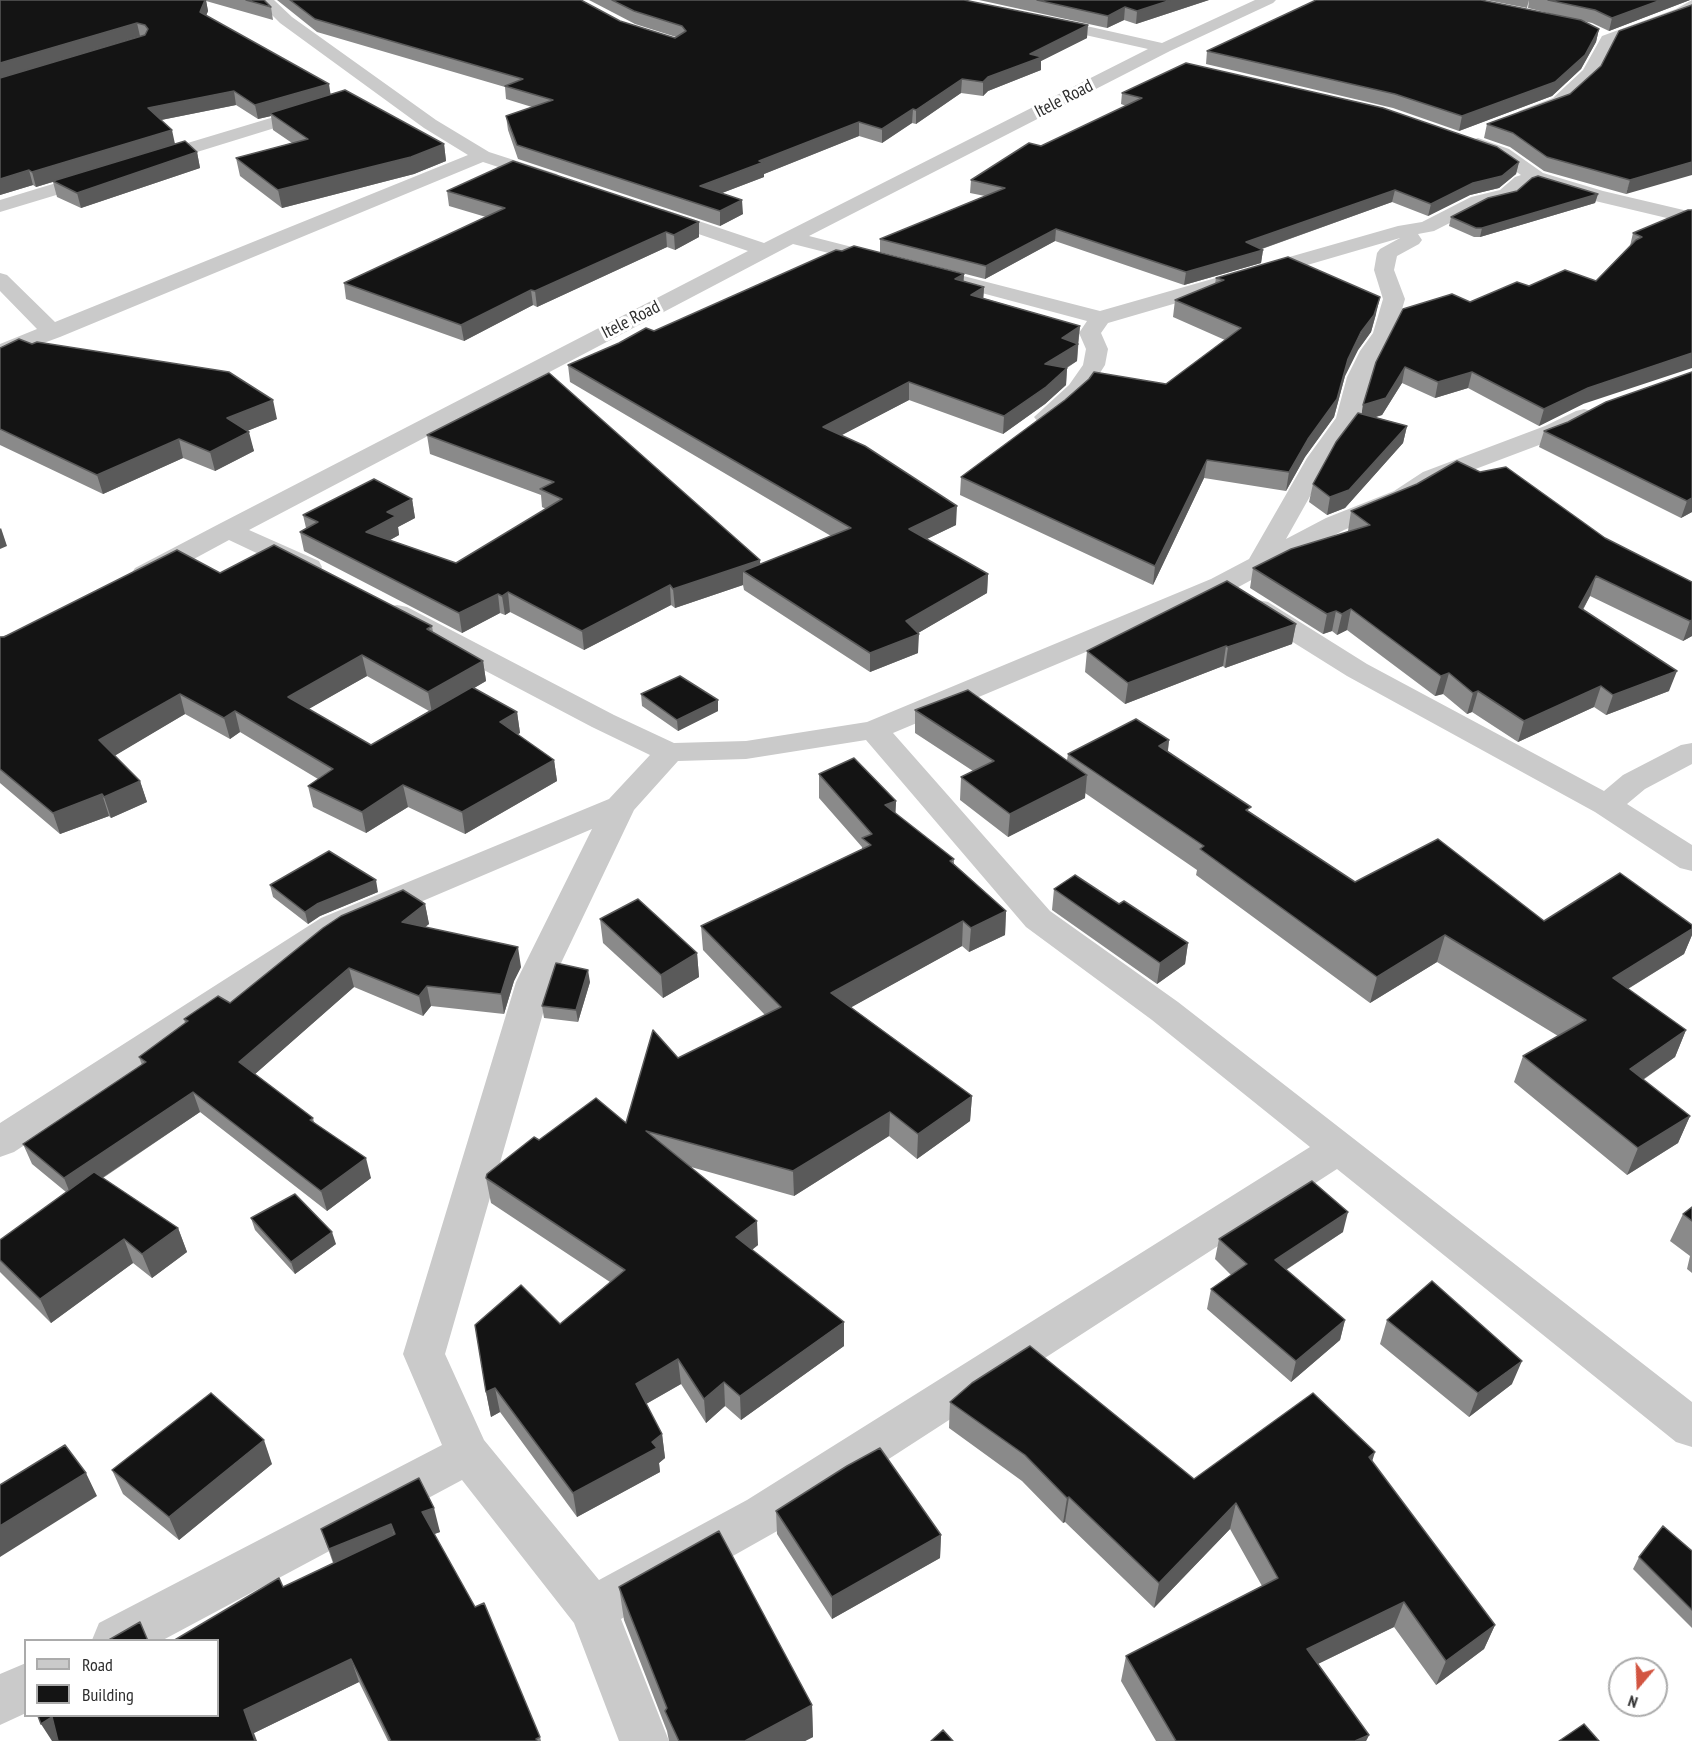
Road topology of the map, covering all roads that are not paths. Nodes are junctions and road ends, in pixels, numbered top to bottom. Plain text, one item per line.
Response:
1 (266, 0) edge
2 (1268, 0) edge
3 (1692, 5) edge
4 (1030, 18) edge
5 (1160, 56) junction
6 (382, 89) junction
7 (360, 96) edge
8 (326, 106) edge
9 (1510, 121) edge
10 (1491, 128) edge
11 (482, 156) junction
12 (135, 165) edge
13 (112, 172) edge
14 (1536, 177) junction
15 (569, 184) edge
16 (635, 205) edge
17 (0, 206) edge
18 (1692, 218) edge
19 (1406, 230) junction
20 (791, 237) junction
21 (765, 250) junction
22 (0, 279) edge
23 (1100, 318) junction
24 (52, 332) junction
25 (0, 352) edge
26 (1603, 407) edge
27 (1027, 430) edge
28 (228, 530) junction
29 (1260, 563) junction
30 (336, 581) edge
31 (124, 584) edge
32 (1221, 585) junction
33 (378, 603) edge
34 (874, 730) junction
35 (669, 752) junction
36 (1692, 752) edge
37 (1606, 805) junction
38 (620, 806) junction
39 (1692, 860) edge
40 (0, 1142) edge
41 (1339, 1148) junction
42 (1692, 1428) edge
43 (468, 1454) junction
44 (592, 1609) junction
45 (120, 1639) edge
46 (24, 1688) edge
47 (0, 1700) edge
48 (644, 1741) edge

1 - 6 street
2 - 5 street, Itele Road
3 - 9 street
4 - 5 street
5 - 20 street, Itele Road
6 - 7 street
6 - 11 street
8 - 12 street
10 - 14 street
11 - 15 street
11 - 24 street
13 - 17 street
14 - 18 street
14 - 19 street
16 - 21 street
19 - 23 street
19 - 29 street
20 - 21 street, Itele Road
20 - 23 street
21 - 28 street, Itele Road
22 - 24 street
23 - 27 street
24 - 25 street
26 - 29 street
28 - 30 street
28 - 31 street, Itele Road
29 - 32 street
32 - 34 street
32 - 37 street
33 - 35 street
34 - 35 street
34 - 41 street
35 - 38 street
36 - 37 street
37 - 39 street
38 - 40 street
38 - 43 street
41 - 42 street
41 - 44 street
43 - 44 street
43 - 45 street
44 - 48 street
46 - 47 street

